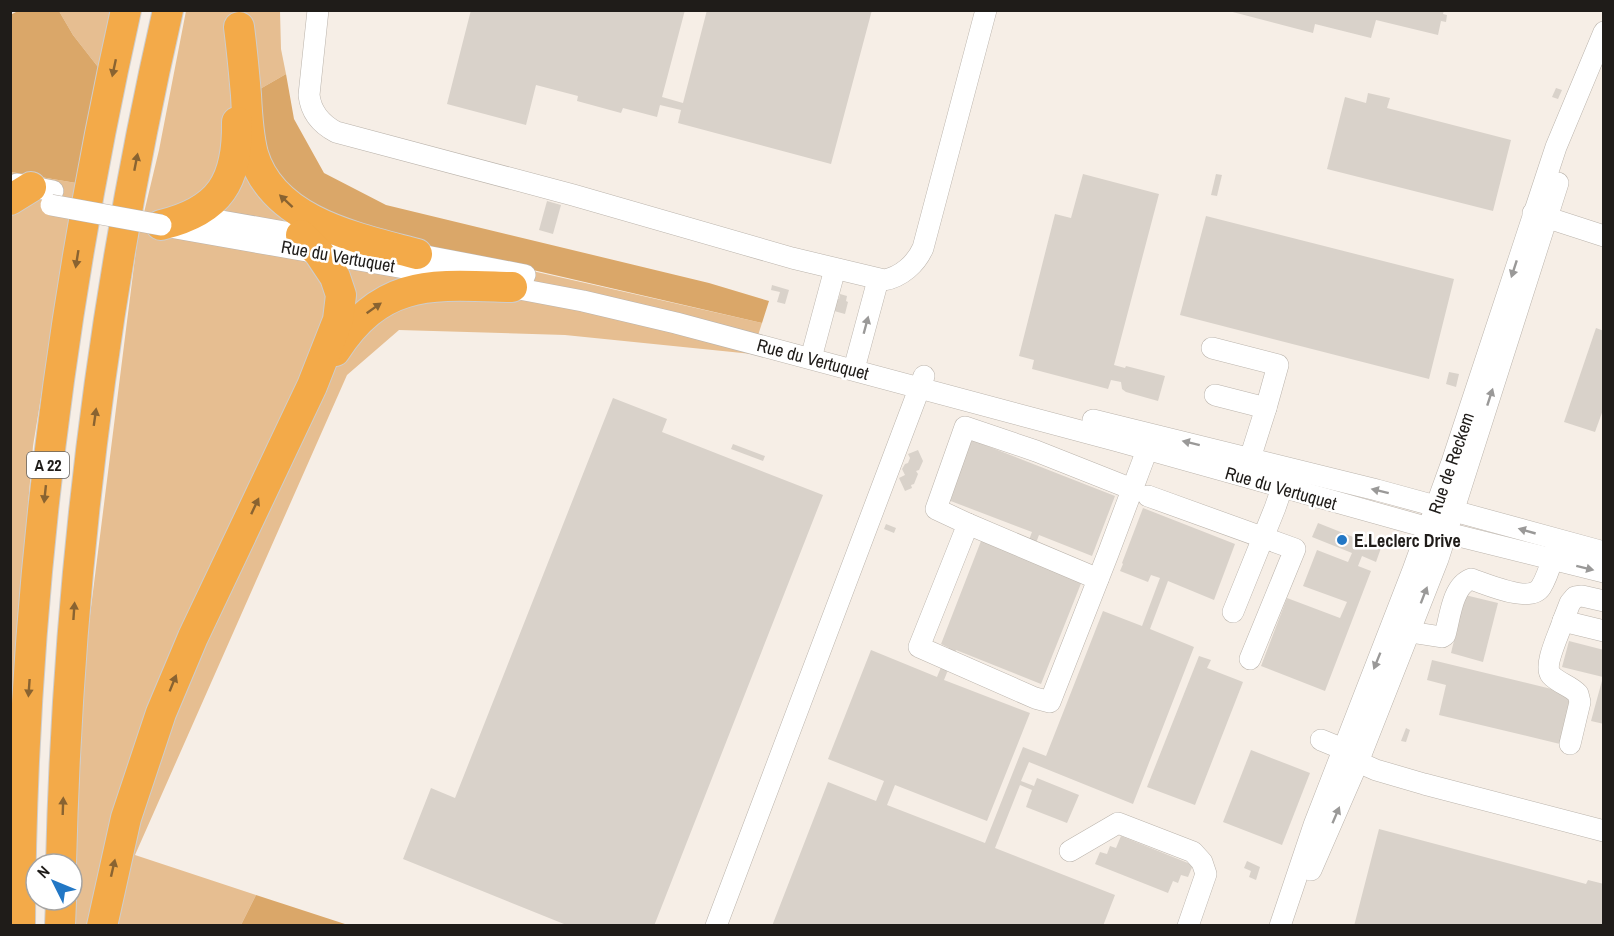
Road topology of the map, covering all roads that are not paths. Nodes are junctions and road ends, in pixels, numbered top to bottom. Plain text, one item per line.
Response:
1 (126, 10) edge
2 (168, 10) edge
3 (318, 10) edge
4 (986, 10) edge
5 (239, 19) edge
6 (1604, 32) edge
7 (1604, 53) edge
8 (26, 195) edge
9 (1539, 215) junction
10 (171, 218) junction
11 (1604, 236) edge
12 (310, 244) junction
13 (417, 254) junction
14 (835, 269) junction
15 (878, 280) junction
16 (512, 287) junction
17 (1212, 348) dead end
18 (813, 352) junction
19 (856, 363) junction
20 (922, 381) junction
21 (312, 386) junction
22 (1215, 395) dead end
23 (1266, 408) junction
24 (1149, 442) junction
25 (1289, 467) junction
26 (1248, 468) junction
27 (1282, 488) junction
28 (1140, 493) junction
29 (1445, 508) junction
30 (969, 525) junction
31 (1437, 531) junction
32 (1263, 536) junction
33 (1555, 549) junction
34 (1604, 552) edge
35 (1604, 572) edge
36 (1098, 579) junction
37 (1604, 601) edge
38 (1233, 612) dead end
39 (1563, 621) junction
40 (1604, 631) edge
41 (1410, 632) junction
42 (1250, 659) dead end
43 (1321, 740) dead end
44 (1570, 744) dead end
45 (1351, 755) junction
46 (1604, 831) edge
47 (1070, 851) dead end
48 (63, 852) edge
49 (20, 926) edge
50 (102, 926) edge
51 (716, 926) edge
52 (1188, 926) edge
53 (1280, 926) edge
54 (1286, 926) edge

1 -> 49 highway, A 22
48 -> 2 highway, A 22
3 - 14 street
4 - 15 street
5 - 10 highway
13 -> 5 highway
6 - 9 street, Rue de Reckem
7 - 9 street, Rue de Reckem
8 - 10 street, Rue du Vertuquet
9 - 11 street
9 - 29 street, Rue de Reckem
10 - 12 street, Rue du Vertuquet
10 - 12 street, Rue du Vertuquet
12 - 13 street, Rue du Vertuquet
12 - 16 street, Rue du Vertuquet
12 - 21 highway
13 - 18 street, Rue du Vertuquet
14 - 15 street
14 - 18 street
19 -> 15 street
16 - 18 street, Rue du Vertuquet
21 -> 16 highway
17 - 23 street
18 - 19 street, Rue du Vertuquet
19 - 20 street, Rue du Vertuquet
20 - 24 street, Rue du Vertuquet
20 - 51 street
50 -> 21 highway
22 - 23 street
23 - 26 street
24 - 26 street, Rue du Vertuquet
24 - 28 street
25 - 26 street, Rue du Vertuquet
25 - 27 street
29 -> 25 street, Rue du Vertuquet
26 - 27 street, Rue du Vertuquet
27 - 31 street, Rue du Vertuquet
27 - 32 street
28 - 30 street
28 - 32 street
28 - 36 street
29 - 31 street, Rue de Reckem
33 -> 29 street, Rue du Vertuquet
30 - 36 street
30 - 36 street
31 - 33 street, Rue du Vertuquet
41 -> 31 street, Rue de Reckem
31 -> 45 street, Rue de Reckem
32 - 38 street
32 - 42 street
33 - 34 street, Rue du Vertuquet
33 -> 35 street, Rue du Vertuquet
33 - 41 street
37 - 39 street
39 - 40 street
39 - 44 street
41 - 45 street, Rue de Reckem
43 - 45 street
45 - 46 street
45 - 53 street, Rue de Reckem
54 -> 45 street, Rue de Reckem
47 - 52 street

